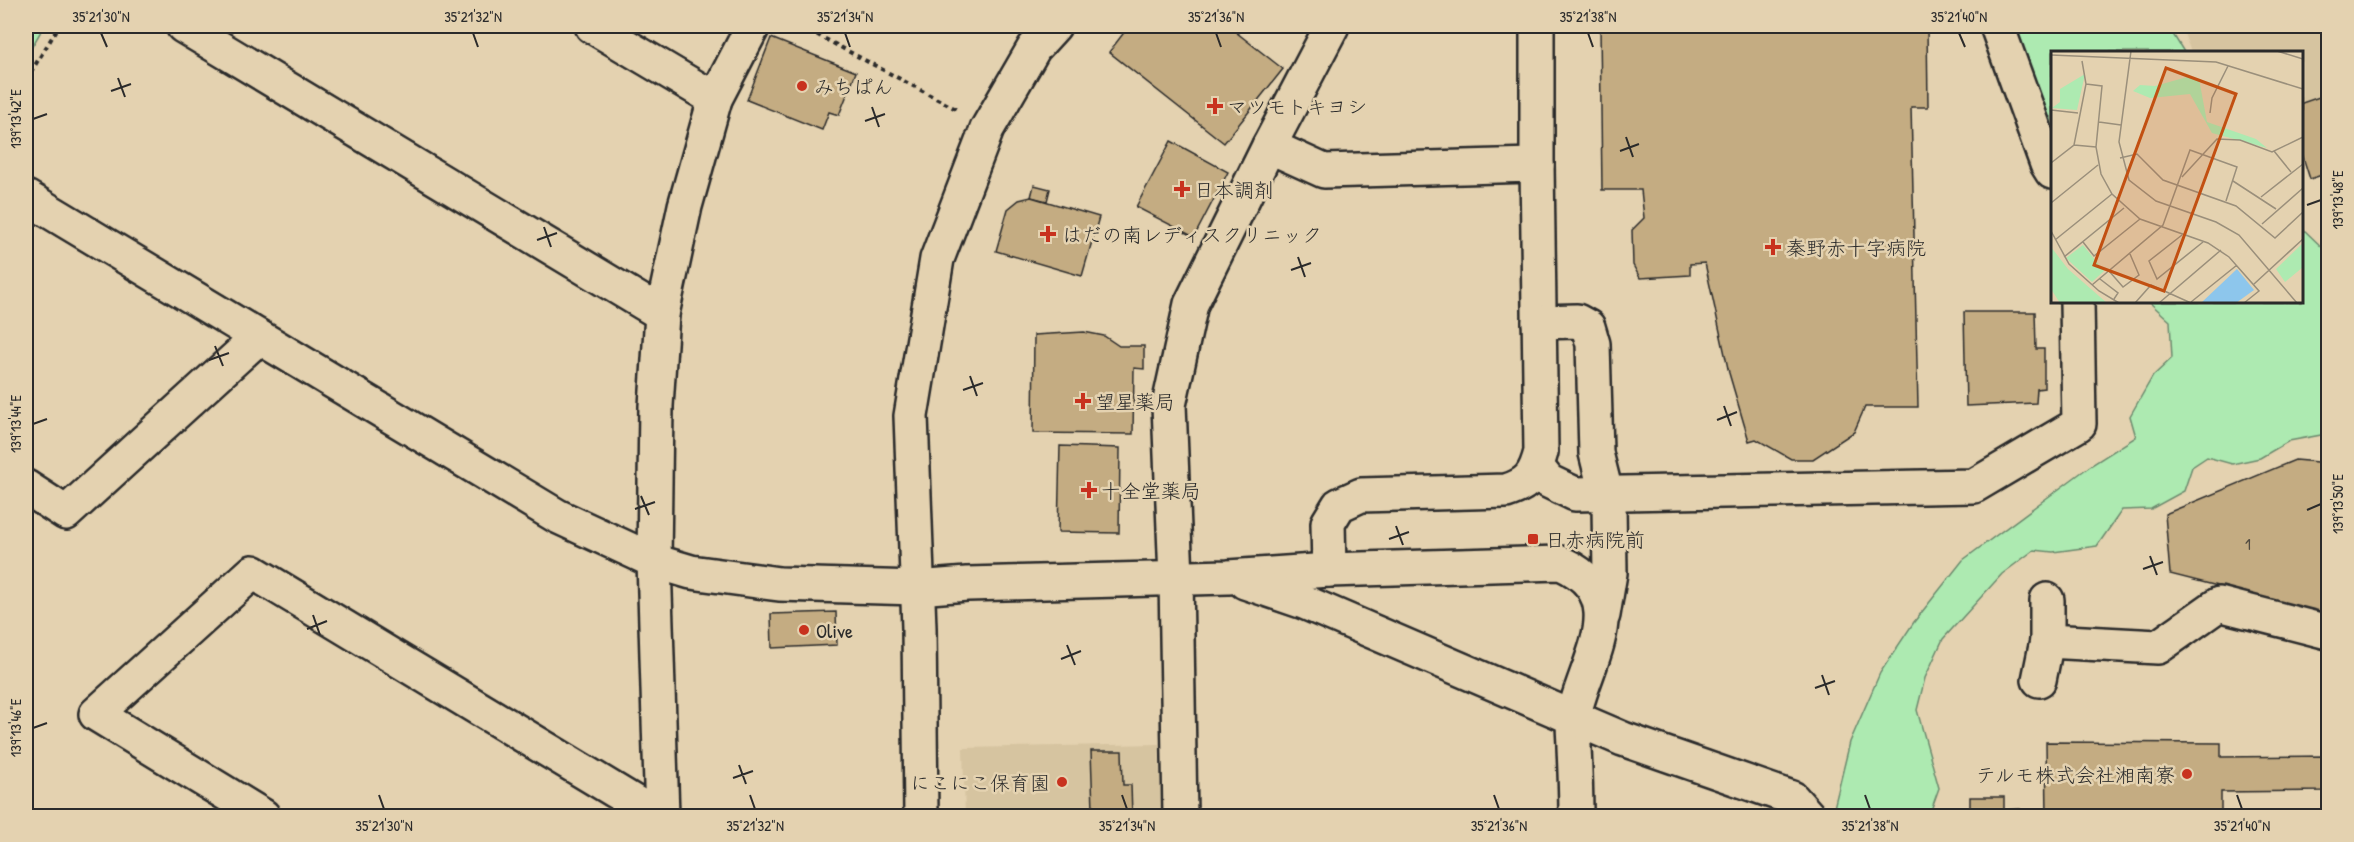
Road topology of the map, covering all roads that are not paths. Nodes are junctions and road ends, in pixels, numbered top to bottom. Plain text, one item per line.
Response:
1 (183, 26) edge
2 (592, 26) edge
3 (753, 26) edge
4 (1054, 26) edge
5 (1332, 26) edge
6 (1537, 26) edge
7 (1997, 26) edge
8 (715, 99) junction
9 (1269, 146) junction
10 (1537, 165) junction
11 (2051, 170) edge
12 (26, 197) edge
13 (2077, 303) edge
14 (662, 314) junction
15 (1539, 322) junction
16 (259, 337) junction
17 (1538, 467) junction
18 (26, 488) edge
19 (1607, 493) junction
20 (654, 561) junction
21 (1329, 570) junction
22 (1228, 577) junction
23 (1176, 578) junction
24 (917, 588) junction
25 (2047, 600) dead end
26 (2328, 632) edge
27 (1600, 634) junction
28 (2047, 641) junction
29 (2039, 680) dead end
30 (1573, 717) junction
31 (263, 816) edge
32 (659, 816) edge
33 (921, 816) edge
34 (1180, 816) edge
35 (1576, 816) edge
36 (1808, 816) edge

1 - 14 street
2 - 8 street
3 - 8 street
4 - 24 street
5 - 9 street
6 - 10 street
7 - 11 street
8 - 14 street
9 - 10 street
9 - 23 street
10 - 15 street
12 - 16 street
13 - 19 street
14 - 20 street
15 - 17 street
15 - 19 street
16 - 18 street
16 - 20 street
17 - 19 street
17 - 21 street
19 - 27 street
20 - 24 street
20 - 32 street
21 - 22 street
21 - 27 street
22 - 23 street
22 - 30 street
23 - 24 street
23 - 34 street
24 - 33 street
25 - 28 street
26 - 28 street
27 - 30 street
28 - 29 street
30 - 35 street
30 - 36 street
31 - 32 street

